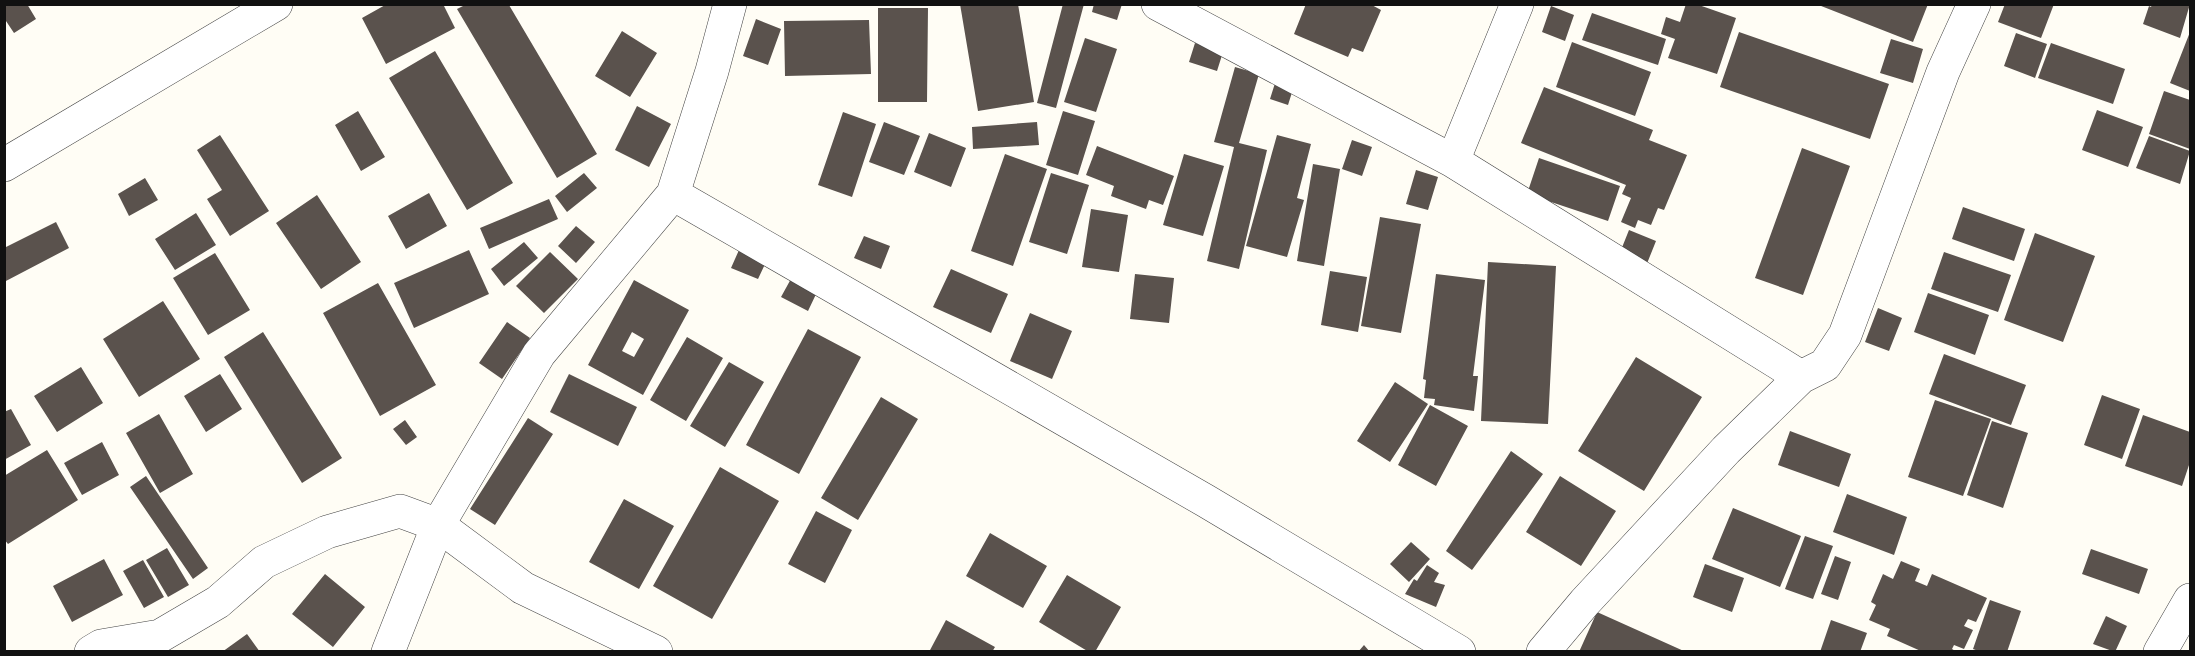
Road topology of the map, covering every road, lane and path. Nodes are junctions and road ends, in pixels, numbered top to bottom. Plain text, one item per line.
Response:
1 (276, 4) edge
2 (730, 4) edge
3 (1158, 4) edge
4 (1516, 4) edge
5 (1974, 4) edge
6 (1453, 161) junction
7 (4, 165) edge
8 (673, 194) junction
9 (1802, 377) junction
10 (438, 525) junction
11 (2190, 600) edge
12 (91, 651) edge
13 (388, 651) edge
14 (656, 651) edge
15 (1459, 651) edge
16 (1543, 651) edge
17 (2160, 651) edge

1 - 7 street
2 - 8 street
3 - 6 street
4 - 6 street
5 - 9 street
6 - 9 street
8 - 10 street
8 - 15 street
9 - 16 street
10 - 12 street
10 - 13 street
10 - 14 street
11 - 17 street

